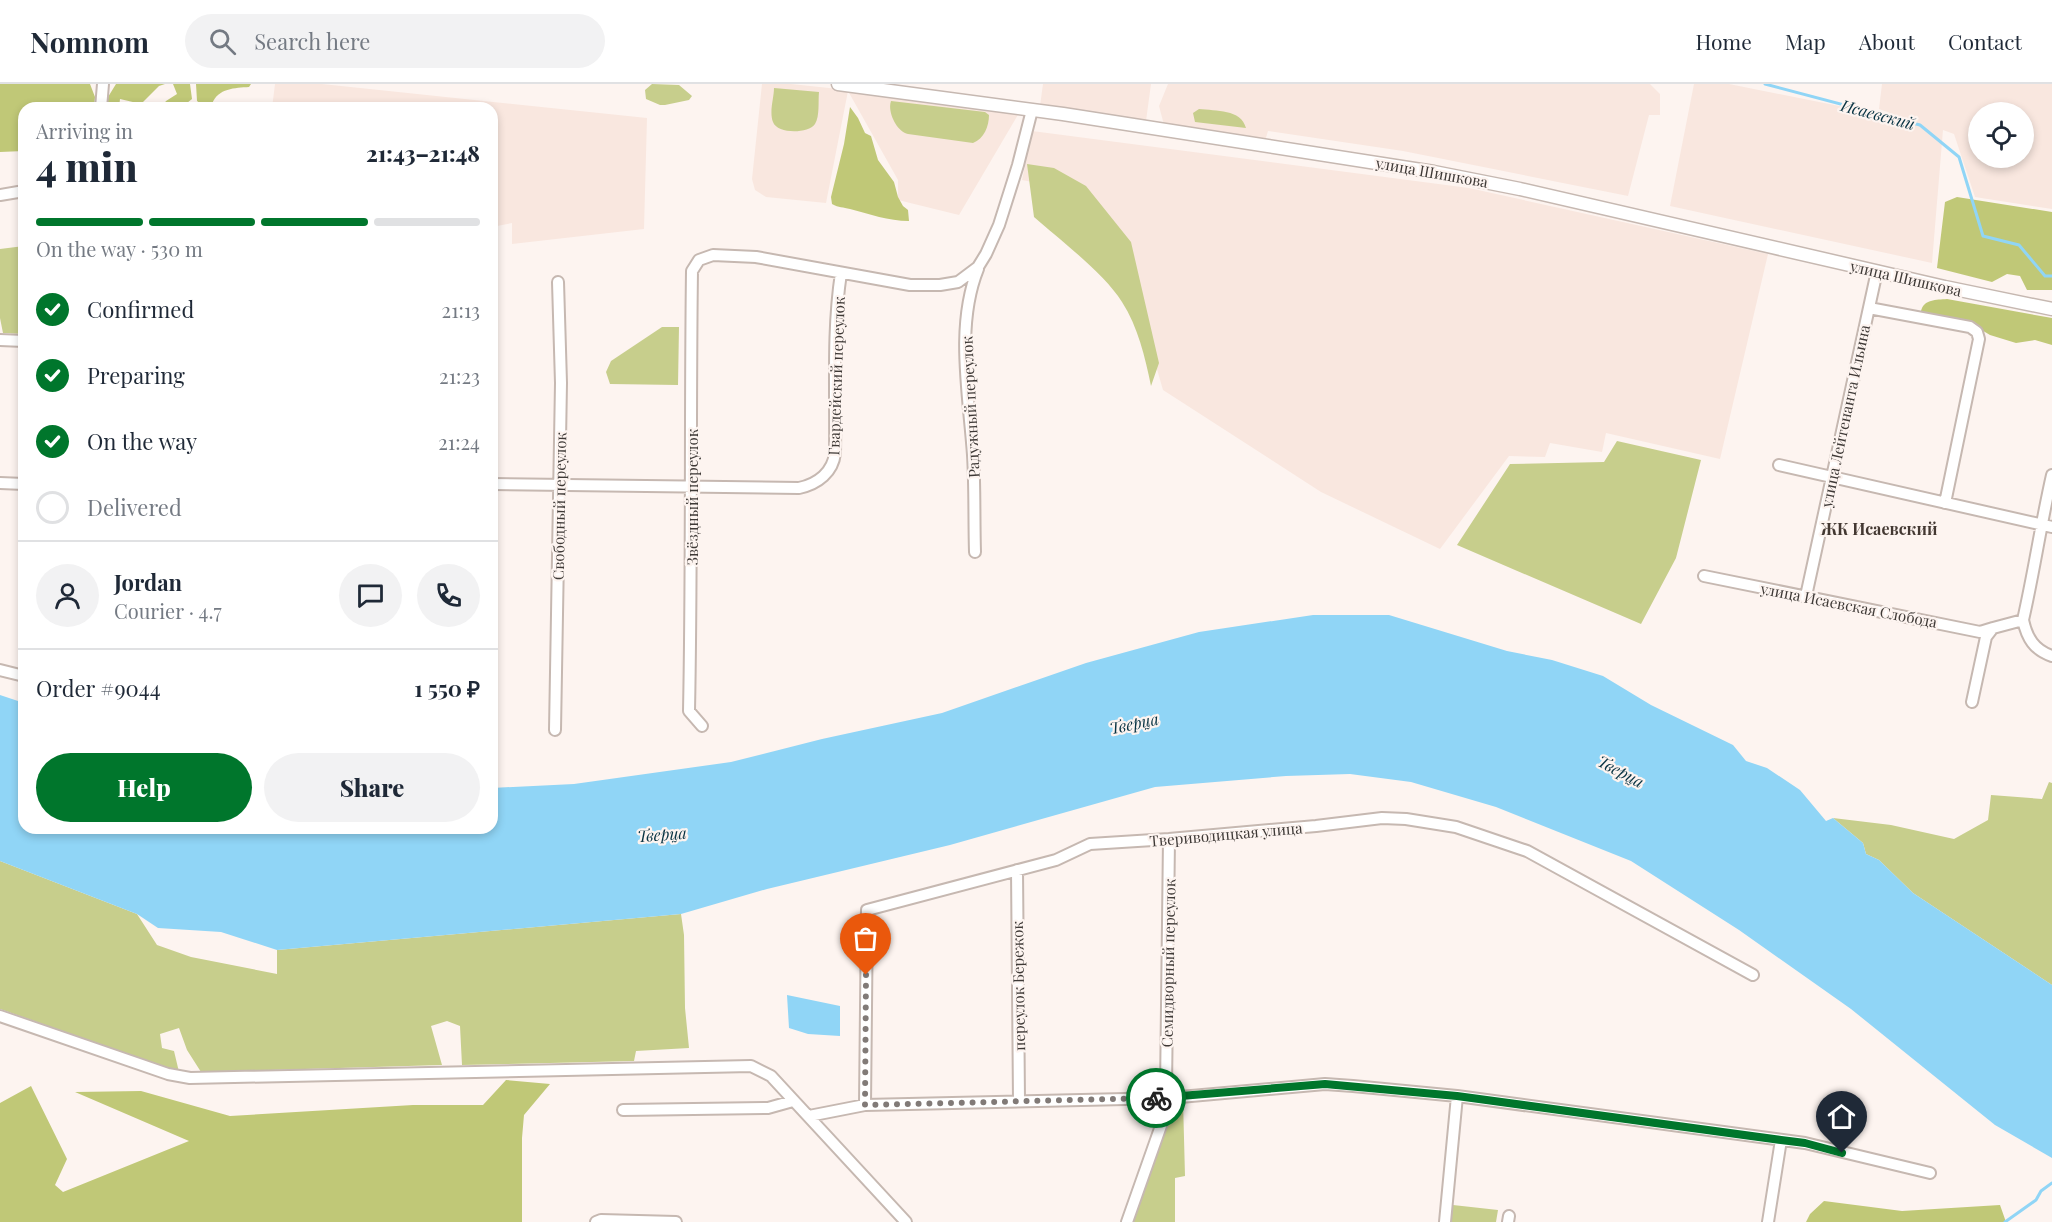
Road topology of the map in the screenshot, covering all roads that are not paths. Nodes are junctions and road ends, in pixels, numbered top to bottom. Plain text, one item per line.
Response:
1 (103, 84) edge
2 (838, 84) edge
3 (102, 102) edge
4 (1032, 110) junction
5 (18, 192) edge
6 (0, 195) edge
7 (980, 264) junction
8 (1877, 271) junction
9 (841, 273) junction
10 (558, 282) dead end
11 (2052, 303) edge
12 (2018, 304) junction
13 (1869, 308) junction
14 (2052, 309) edge
15 (0, 340) edge
16 (18, 342) edge
17 (1779, 465) dead end
18 (2052, 475) edge
19 (1832, 477) junction
20 (0, 483) edge
21 (18, 484) edge
22 (498, 484) edge
23 (560, 484) junction
24 (690, 486) junction
25 (1945, 503) junction
26 (2047, 526) edge
27 (975, 552) dead end
28 (1704, 576) dead end
29 (1806, 596) junction
30 (2022, 620) junction
31 (1993, 627) junction
32 (2052, 656) edge
33 (0, 670) edge
34 (18, 674) edge
35 (1972, 702) dead end
36 (702, 726) dead end
37 (555, 730) dead end
38 (1169, 839) junction
39 (1017, 870) junction
40 (1753, 975) dead end
41 (0, 1016) edge
42 (1457, 1096) junction
43 (1170, 1098) junction
44 (793, 1101) junction
45 (1019, 1101) junction
46 (865, 1105) junction
47 (623, 1110) dead end
48 (809, 1116) junction
49 (1781, 1140) junction
50 (1930, 1173) dead end
51 (596, 1222) edge
52 (676, 1222) edge
53 (906, 1222) edge
54 (1127, 1222) edge
55 (1445, 1222) edge
56 (1768, 1222) edge

1 - 3 street
2 - 4 main road, улица Шишкова
4 - 7 street, Радужный переулок
4 - 8 main road, улица Шишкова
5 - 6 street
7 - 9 street
7 - 27 street, Радужный переулок
8 - 12 main road, улица Шишкова
8 - 13 street, улица Лейтенанта Ильина
9 - 24 street, Гвардейский переулок
9 - 24 street, Звёздный переулок
10 - 23 street, Свободный переулок
11 - 12 main road, улица Шишкова
12 - 14 main road, улица Шишкова
13 - 19 street, улица Лейтенанта Ильина
13 - 25 street
15 - 16 street
17 - 19 street
18 - 26 street
19 - 25 street
19 - 29 street, улица Лейтенанта Ильина
20 - 21 street
22 - 23 street
23 - 24 street
23 - 37 street, Свободный переулок
24 - 36 street, Звёздный переулок
25 - 26 street
26 - 30 street
28 - 29 street, улица Исаевская Слобода
29 - 31 street, улица Исаевская Слобода
30 - 31 street, улица Исаевская Слобода
30 - 32 street
31 - 35 street
33 - 34 street
38 - 39 street, Твериводицкая улица
38 - 40 street, Твериводицкая улица
38 - 43 street, Семидворный переулок
39 - 45 street, переулок Бережок
39 - 46 street, Твериводицкая улица
41 - 44 street
42 - 43 street
42 - 49 street
42 - 55 street
43 - 45 street
43 - 54 street, Семидворный переулок
44 - 47 street
44 - 48 street
45 - 46 street
46 - 48 street
48 - 53 street
49 - 50 street
49 - 56 street
51 - 52 street

